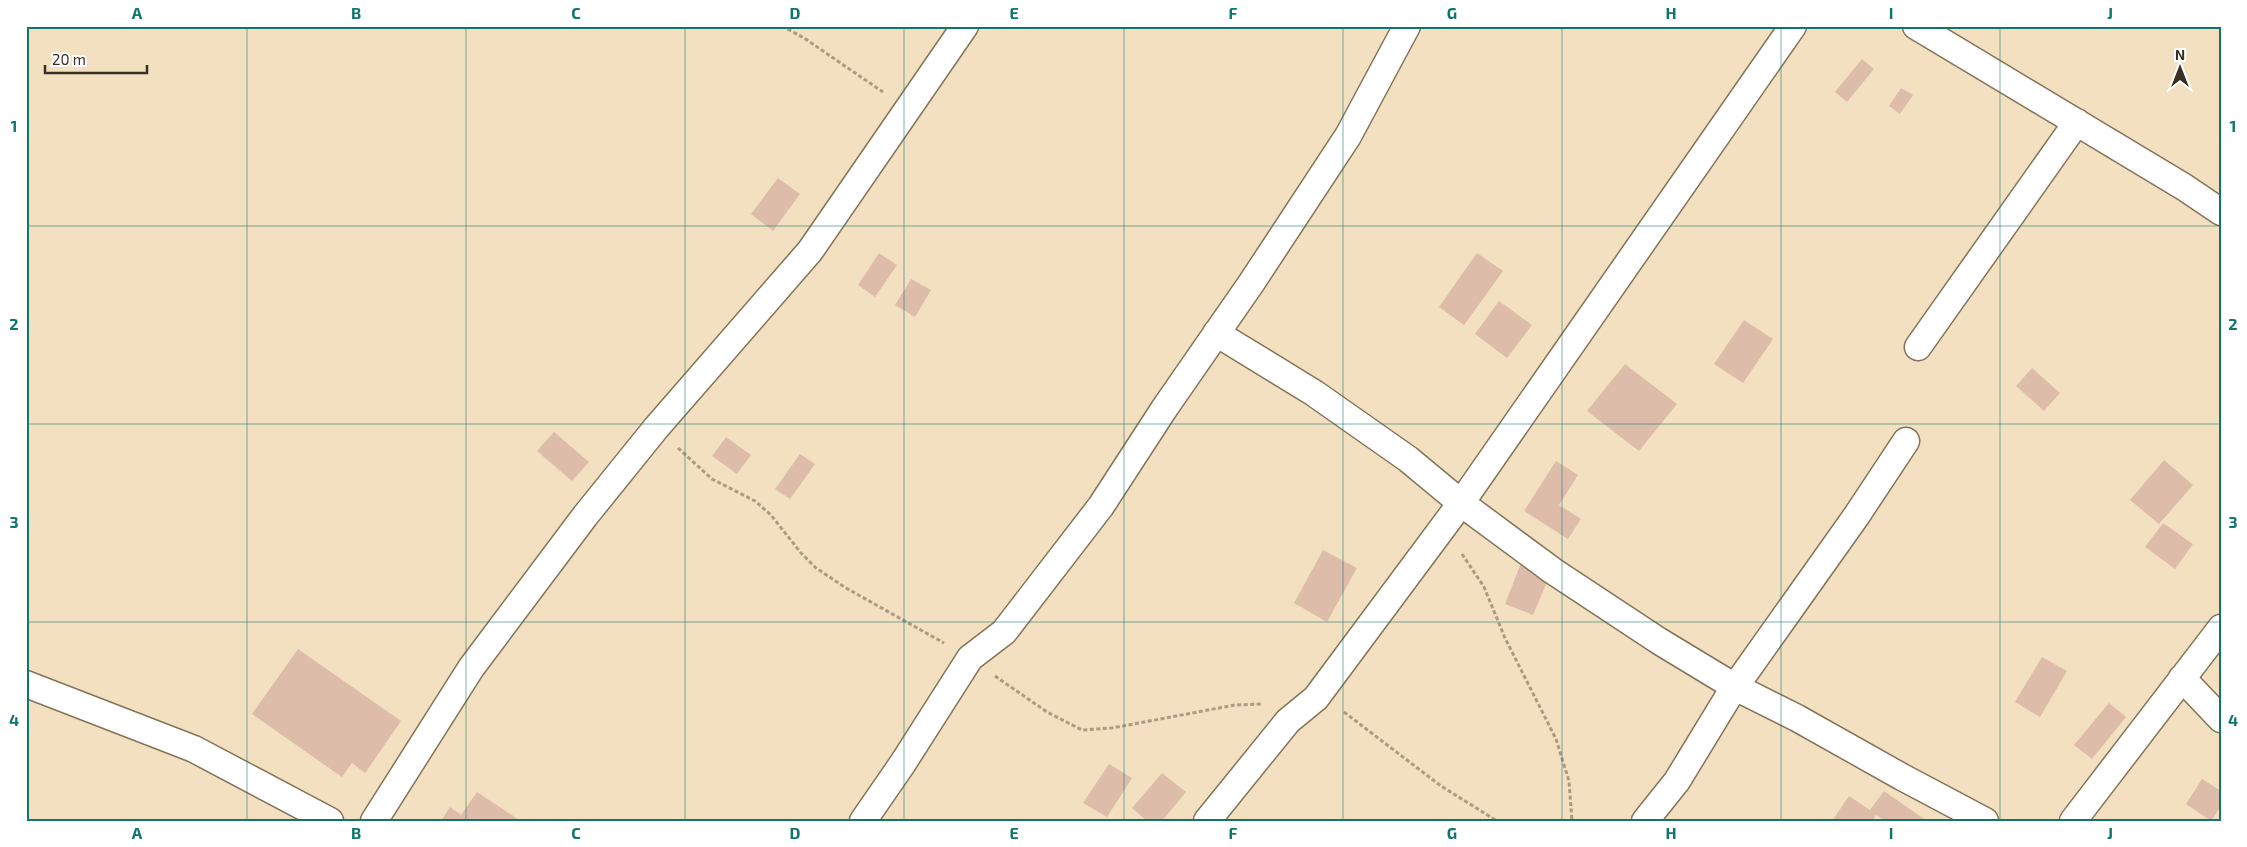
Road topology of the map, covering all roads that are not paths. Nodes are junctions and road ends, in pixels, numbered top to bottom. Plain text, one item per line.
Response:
1 (965, 26) edge
2 (1407, 26) edge
3 (1793, 26) edge
4 (1916, 26) edge
5 (2077, 122) junction
6 (2221, 212) edge
7 (1216, 332) junction
8 (1918, 347) dead end
9 (1906, 441) dead end
10 (1461, 503) junction
11 (2221, 628) edge
12 (2182, 678) junction
13 (26, 684) edge
14 (1735, 687) junction
15 (2221, 719) edge
16 (330, 821) edge
17 (374, 821) edge
18 (863, 821) edge
19 (1207, 821) edge
20 (1645, 821) edge
21 (1985, 821) edge
22 (2073, 821) edge

1 - 17 street
2 - 7 street
3 - 10 street
4 - 5 street
5 - 6 street
5 - 8 street
7 - 10 street
7 - 18 street
9 - 14 street
10 - 14 street
10 - 19 street
11 - 12 street
12 - 15 street
12 - 22 street
13 - 16 street
14 - 20 street
14 - 21 street

